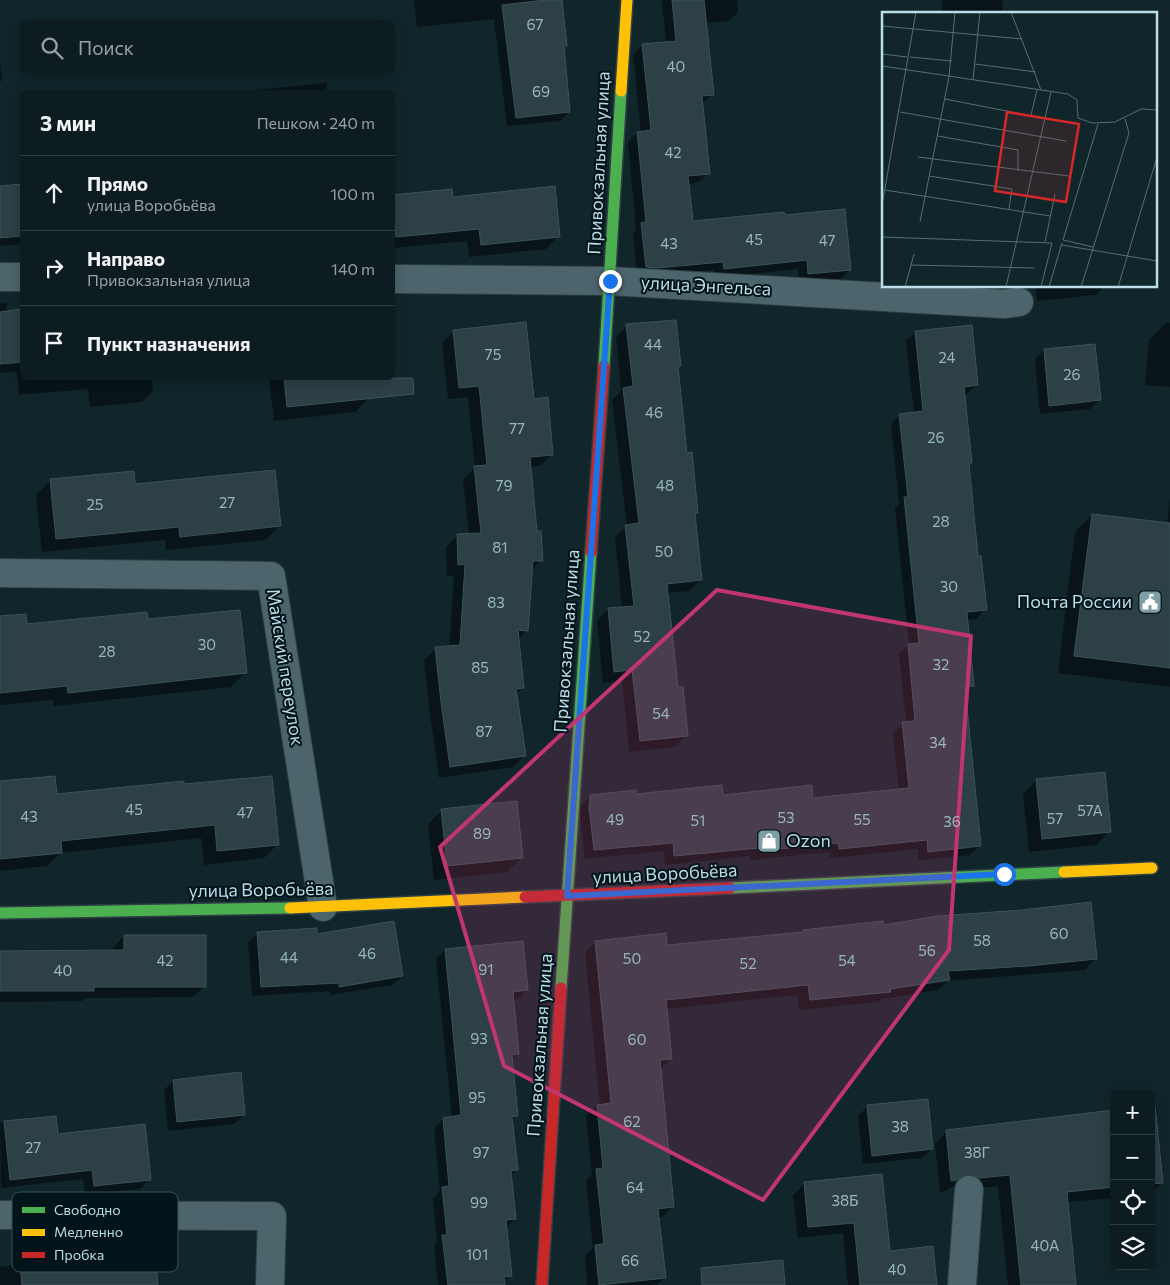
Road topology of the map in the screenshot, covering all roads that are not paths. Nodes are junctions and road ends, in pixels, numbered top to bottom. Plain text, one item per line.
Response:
1 (627, 0) edge
2 (0, 276) edge
3 (20, 277) edge
4 (395, 279) edge
5 (610, 281) junction
6 (1019, 302) dead end
7 (0, 573) edge
8 (1152, 868) dead end
9 (567, 896) junction
10 (323, 906) junction
11 (0, 913) edge
12 (969, 1190) dead end
13 (178, 1216) edge
14 (270, 1285) edge
15 (542, 1285) edge
16 (962, 1285) edge

1 - 5 street, Привокзальная улица
2 - 3 street
4 - 5 street, улица Энгельса
5 - 6 street, улица Энгельса
5 - 9 street, Привокзальная улица
7 - 10 street, Майский переулок
8 - 9 street, улица Воробьёва
9 - 10 street, улица Воробьёва
9 - 15 street, Привокзальная улица
10 - 11 street, улица Воробьёва
12 - 16 street
13 - 14 street

